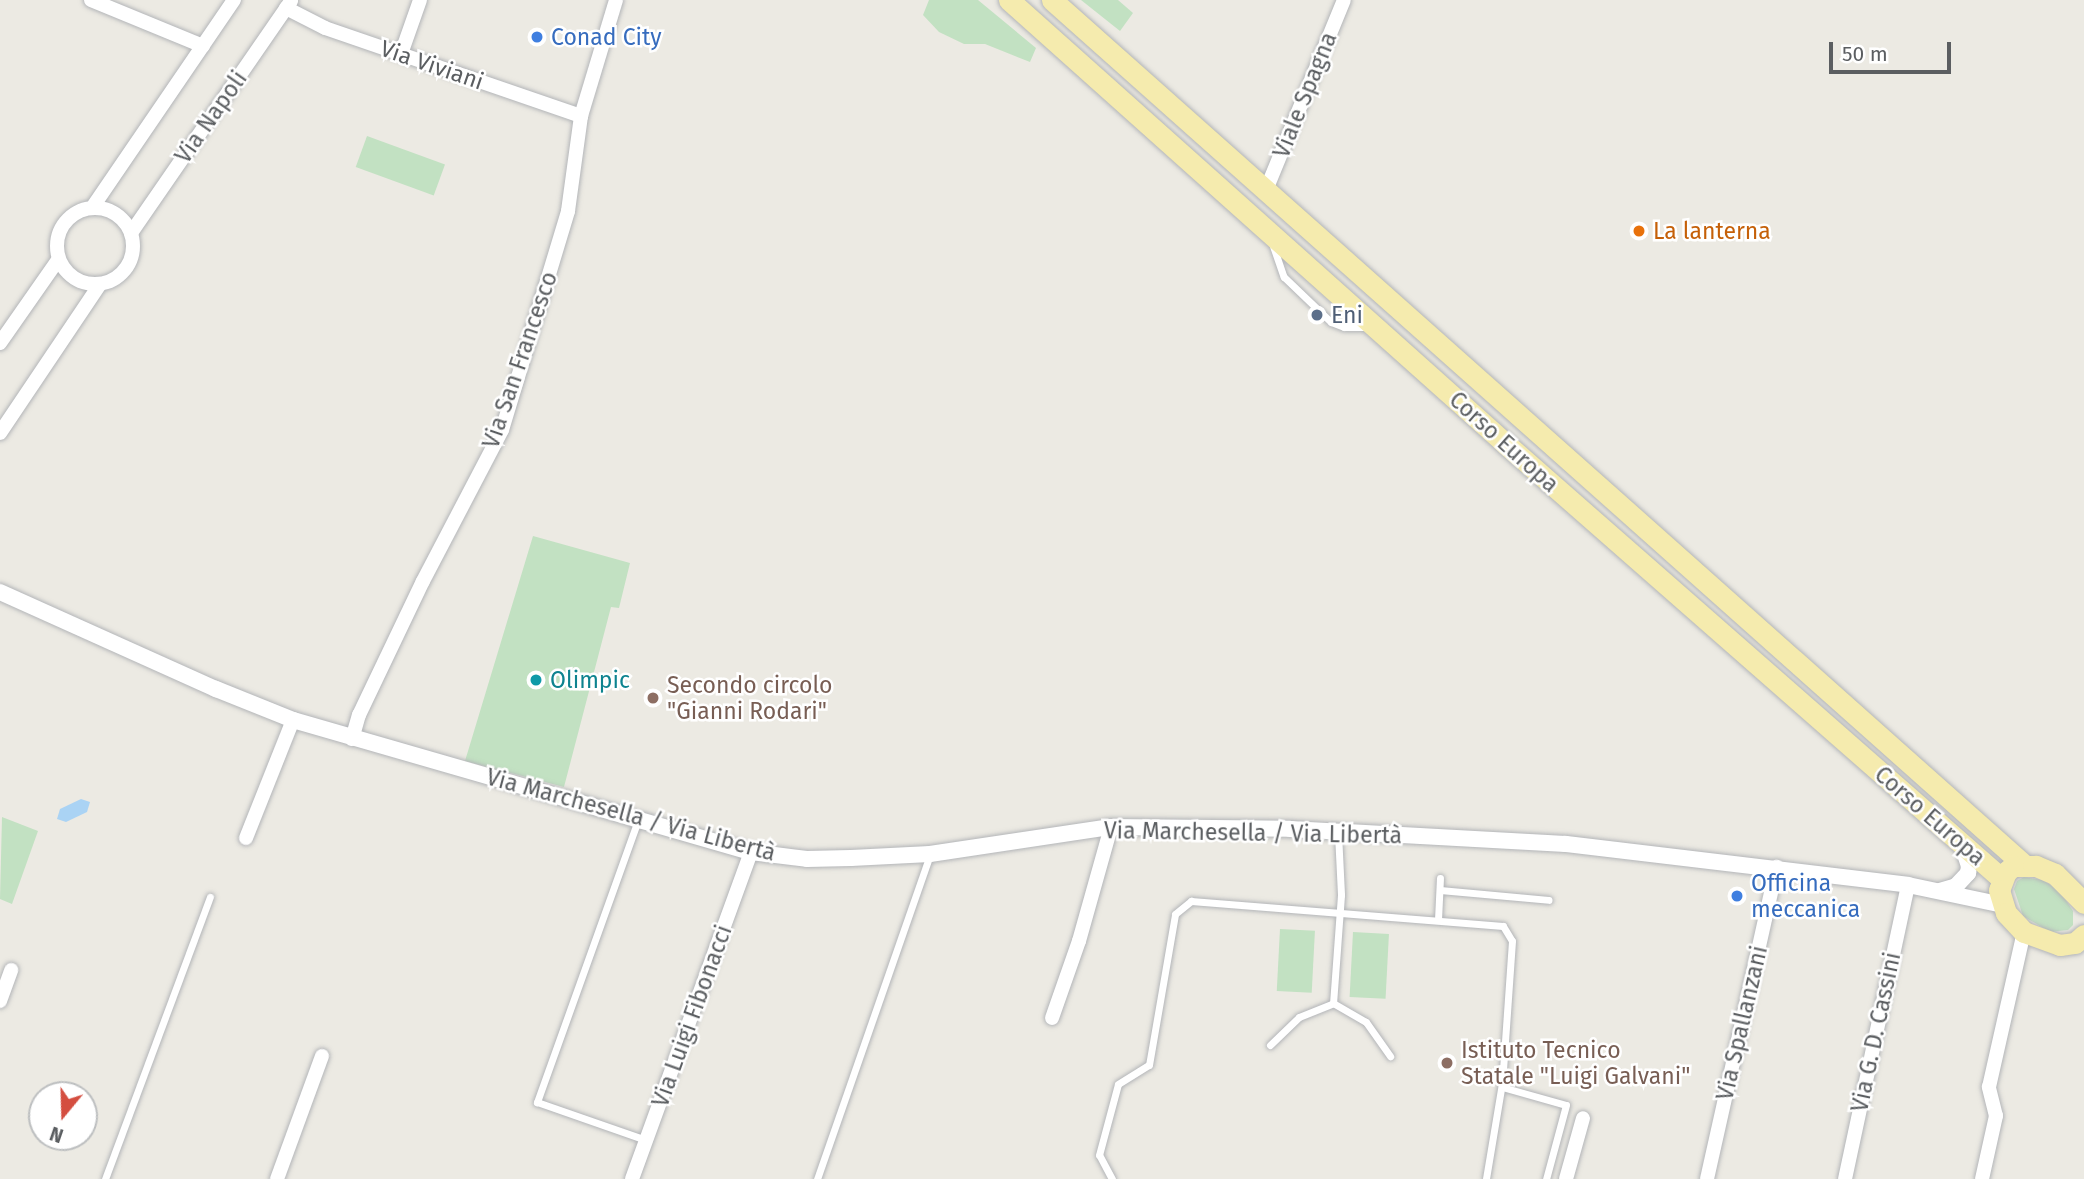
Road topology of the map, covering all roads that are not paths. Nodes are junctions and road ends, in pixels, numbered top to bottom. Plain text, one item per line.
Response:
1 (91, 0) edge
2 (234, 0) edge
3 (420, 0) edge
4 (616, 0) edge
5 (1010, 0) edge
6 (1052, 0) edge
7 (1344, 0) edge
8 (289, 4) edge
9 (203, 46) junction
10 (401, 54) junction
11 (581, 116) junction
12 (1265, 190) junction
13 (92, 208) junction
14 (131, 233) junction
15 (58, 260) junction
16 (100, 285) junction
17 (0, 343) edge
18 (0, 433) edge
19 (0, 592) edge
20 (293, 720) junction
21 (352, 739) junction
22 (638, 820) junction
23 (1111, 827) junction
24 (1338, 832) junction
25 (246, 838) dead end
26 (1962, 846) junction
27 (751, 852) junction
28 (930, 854) junction
29 (2023, 864) junction
30 (1777, 867) junction
31 (1440, 878) dead end
32 (2002, 879) junction
33 (1908, 885) junction
34 (2075, 887) edge
35 (1440, 890) junction
36 (1936, 891) junction
37 (210, 897) dead end
38 (1549, 900) dead end
39 (2084, 903) edge
40 (2003, 905) junction
41 (1340, 911) junction
42 (1438, 920) junction
43 (2024, 932) junction
44 (2081, 943) edge
45 (11, 970) dead end
46 (0, 1000) edge
47 (1334, 1003) junction
48 (1052, 1018) dead end
49 (1270, 1045) dead end
50 (322, 1056) dead end
51 (1390, 1056) dead end
52 (1502, 1087) junction
53 (1583, 1118) dead end
54 (646, 1140) junction
55 (105, 1179) edge
56 (277, 1179) edge
57 (632, 1179) edge
58 (817, 1179) edge
59 (1112, 1179) edge
60 (1486, 1179) edge
61 (1546, 1179) edge
62 (1566, 1179) edge
63 (1707, 1179) edge
64 (1845, 1179) edge
65 (1982, 1179) edge

1 - 9 street
2 - 9 street, Via Napoli
3 - 10 street
4 - 11 street, Via San Francesco
5 - 26 main road, Corso Europa
6 - 12 main road, Corso Europa
7 - 12 street, Viale Spagna
8 - 10 street, Via Viviani
8 - 14 street, Via Napoli
9 - 13 street, Via Napoli
10 - 11 street, Via Viviani
11 - 21 street, Via San Francesco
12 - 29 main road, Corso Europa
13 - 14 street
13 - 15 street
14 - 16 street
15 - 16 street
15 - 17 street
16 - 18 street
19 - 20 street, Via Marchesella / Via Libertà
20 - 21 street, Via Marchesella / Via Libertà
20 - 25 street
21 - 22 street, Via Marchesella / Via Libertà
22 - 27 street, Via Marchesella / Via Libertà
22 - 54 lane
23 - 24 street, Via Marchesella / Via Libertà
23 - 28 street, Via Marchesella / Via Libertà
23 - 48 street
24 - 30 street, Via Marchesella / Via Libertà
24 - 41 lane
26 - 32 main road, Corso Europa
26 - 36 street
27 - 28 street, Via Marchesella / Via Libertà
27 - 54 street, Via Luigi Fibonacci
28 - 58 lane
29 - 32 main road
29 - 34 main road
30 - 33 street, Via Marchesella / Via Libertà
30 - 63 street, Via Spallanzani
31 - 35 lane
32 - 40 main road
33 - 36 street, Via Marchesella / Via Libertà
33 - 64 street, Via G. D. Cassini
34 - 39 main road
35 - 38 lane
35 - 42 lane
36 - 40 street, Via Marchesella / Via Libertà
37 - 55 lane
40 - 43 main road
41 - 42 lane
41 - 47 lane
41 - 59 lane
42 - 52 lane
43 - 44 main road
43 - 65 street
45 - 46 street
47 - 49 lane
47 - 51 lane
50 - 56 street
52 - 60 lane
52 - 61 lane
53 - 62 street
54 - 57 street, Via Luigi Fibonacci

